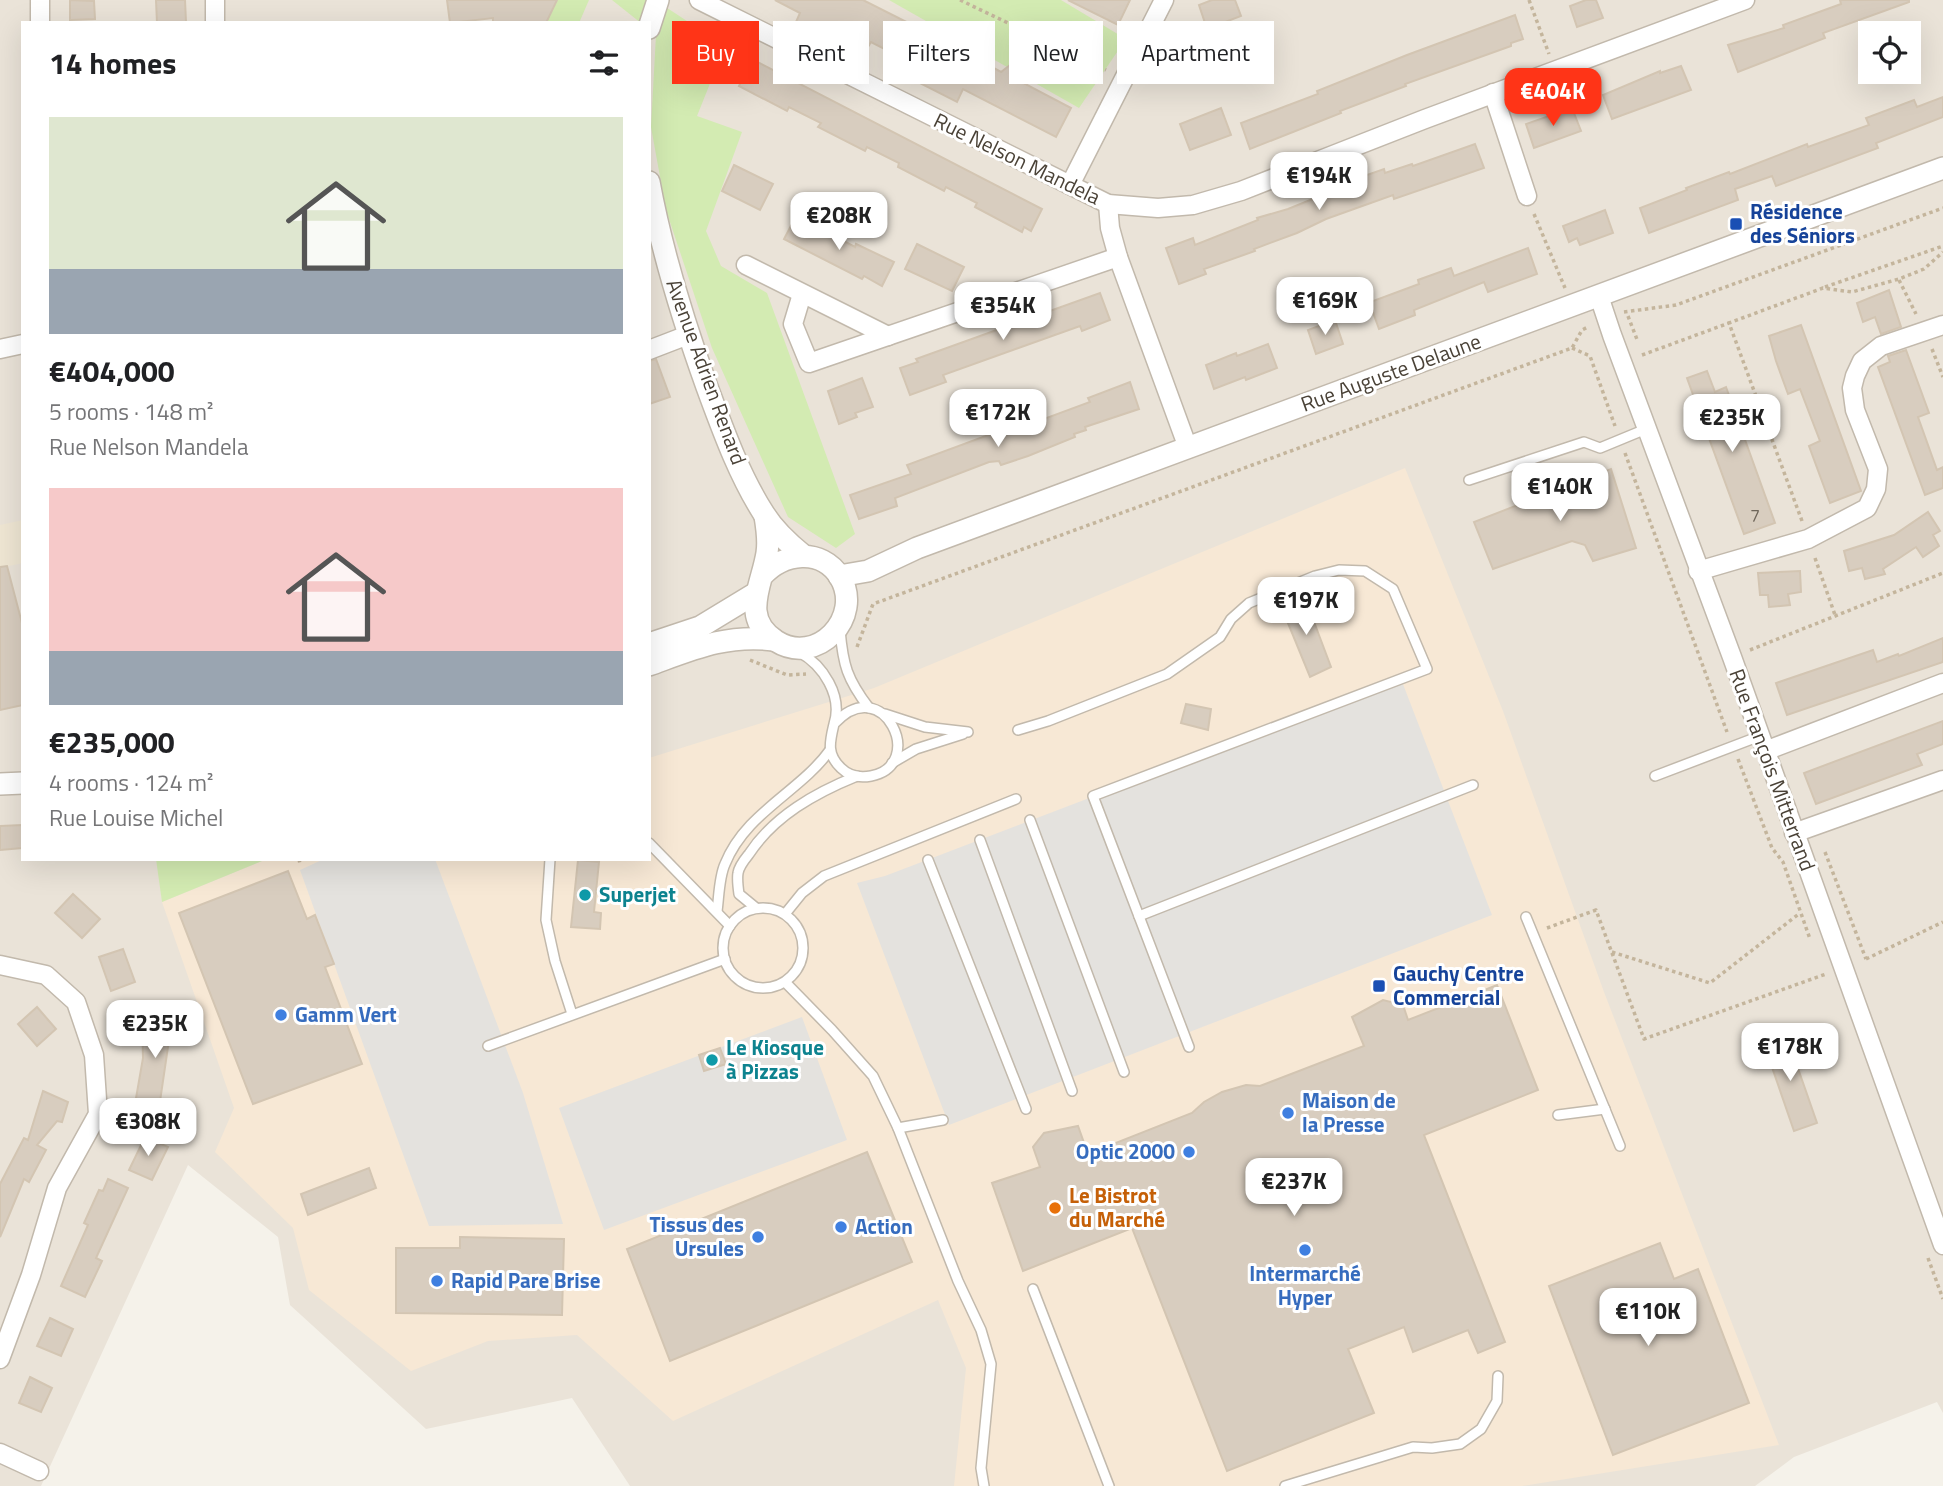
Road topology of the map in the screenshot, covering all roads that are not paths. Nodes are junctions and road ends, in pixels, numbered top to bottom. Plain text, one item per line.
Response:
1 (40, 0) edge
2 (215, 0) edge
3 (658, 0) edge
4 (699, 0) edge
5 (1164, 0) edge
6 (1745, 0) edge
7 (40, 21) edge
8 (215, 21) edge
9 (651, 22) edge
10 (1493, 93) junction
11 (1943, 168) edge
12 (1070, 185) junction
13 (651, 192) edge
14 (1527, 196) road end
15 (1108, 204) junction
16 (1118, 257) junction
17 (746, 265) dead end
18 (802, 294) junction
19 (1599, 296) junction
20 (1943, 325) edge
21 (688, 335) junction
22 (888, 336) junction
23 (21, 344) edge
24 (0, 349) edge
25 (651, 349) edge
26 (1646, 429) junction
27 (1188, 448) junction
28 (1469, 480) dead end
29 (765, 516) junction
30 (804, 556) junction
31 (1698, 571) junction
32 (839, 576) junction
33 (759, 585) junction
34 (839, 627) junction
35 (651, 643) edge
36 (782, 644) junction
37 (651, 664) edge
38 (1943, 683) edge
39 (869, 708) junction
40 (883, 714) junction
41 (835, 723) junction
42 (1018, 730) dead end
43 (1762, 744) junction
44 (830, 750) junction
45 (891, 764) junction
46 (857, 776) junction
47 (1655, 776) dead end
48 (1943, 780) edge
49 (21, 783) edge
50 (0, 784) edge
51 (1473, 785) dead end
52 (1016, 799) dead end
53 (1030, 820) dead end
54 (1794, 833) junction
55 (980, 840) dead end
56 (651, 845) edge
57 (928, 860) dead end
58 (550, 861) edge
59 (756, 908) junction
60 (717, 911) junction
61 (785, 914) junction
62 (1139, 916) junction
63 (1525, 917) dead end
64 (730, 926) junction
65 (724, 959) junction
66 (0, 965) edge
67 (785, 982) junction
68 (572, 1014) junction
69 (488, 1046) dead end
70 (1189, 1046) dead end
71 (1124, 1072) dead end
72 (1072, 1091) dead end
73 (1026, 1109) dead end
74 (1605, 1109) junction
75 (1558, 1115) dead end
76 (943, 1120) dead end
77 (898, 1128) junction
78 (1620, 1146) dead end
79 (1943, 1245) edge
80 (1033, 1289) dead end
81 (0, 1359) edge
82 (1498, 1376) dead end
83 (0, 1453) edge
84 (39, 1471) dead end
85 (984, 1486) edge
86 (1109, 1486) edge
87 (1285, 1486) edge

1 - 7 street
2 - 8 street
3 - 9 street
4 - 12 street, Rue Nelson Mandela
5 - 12 street
6 - 10 street, Rue Nelson Mandela
10 - 14 street
10 - 15 street, Rue Nelson Mandela
11 - 19 street, Rue Auguste Delaune
12 - 15 street, Rue Nelson Mandela
13 - 21 street, Avenue Adrien Renard
15 - 16 street
16 - 22 street
16 - 27 street
17 - 18 street
18 - 22 street
18 - 22 street
19 - 26 street, Rue François Mitterrand
19 - 27 street, Rue Auguste Delaune
20 - 31 street
21 - 25 street
21 - 29 street, Avenue Adrien Renard
23 - 24 street
26 - 28 lane
26 - 31 street, Rue François Mitterrand
27 - 32 street, Rue Auguste Delaune
29 - 30 street, Avenue Adrien Renard
29 - 33 street, Avenue Adrien Renard
30 - 32 street
30 - 33 street
31 - 43 street, Rue François Mitterrand
32 - 34 street
33 - 35 street
33 - 36 street
34 - 36 street
34 - 39 lane
36 - 37 street
36 - 41 lane
38 - 43 street
39 - 40 lane
39 - 41 lane
40 - 45 lane
40 - 45 lane
41 - 44 lane
42 - 62 lane
43 - 47 lane
43 - 54 street, Rue François Mitterrand
44 - 46 lane
44 - 60 lane
45 - 46 lane
46 - 59 lane
48 - 54 street
49 - 50 street
51 - 62 lane
52 - 61 lane
53 - 71 lane
54 - 79 street, Rue François Mitterrand
55 - 72 lane
56 - 60 lane
57 - 73 lane
58 - 68 lane
59 - 61 lane
59 - 64 lane
60 - 64 lane
61 - 67 lane
62 - 70 lane
63 - 74 lane
64 - 65 lane
65 - 67 lane
65 - 68 lane
66 - 81 street
67 - 77 lane
68 - 69 lane
74 - 75 lane
74 - 78 lane
76 - 77 lane
77 - 85 lane
80 - 86 lane
82 - 87 lane
83 - 84 street

